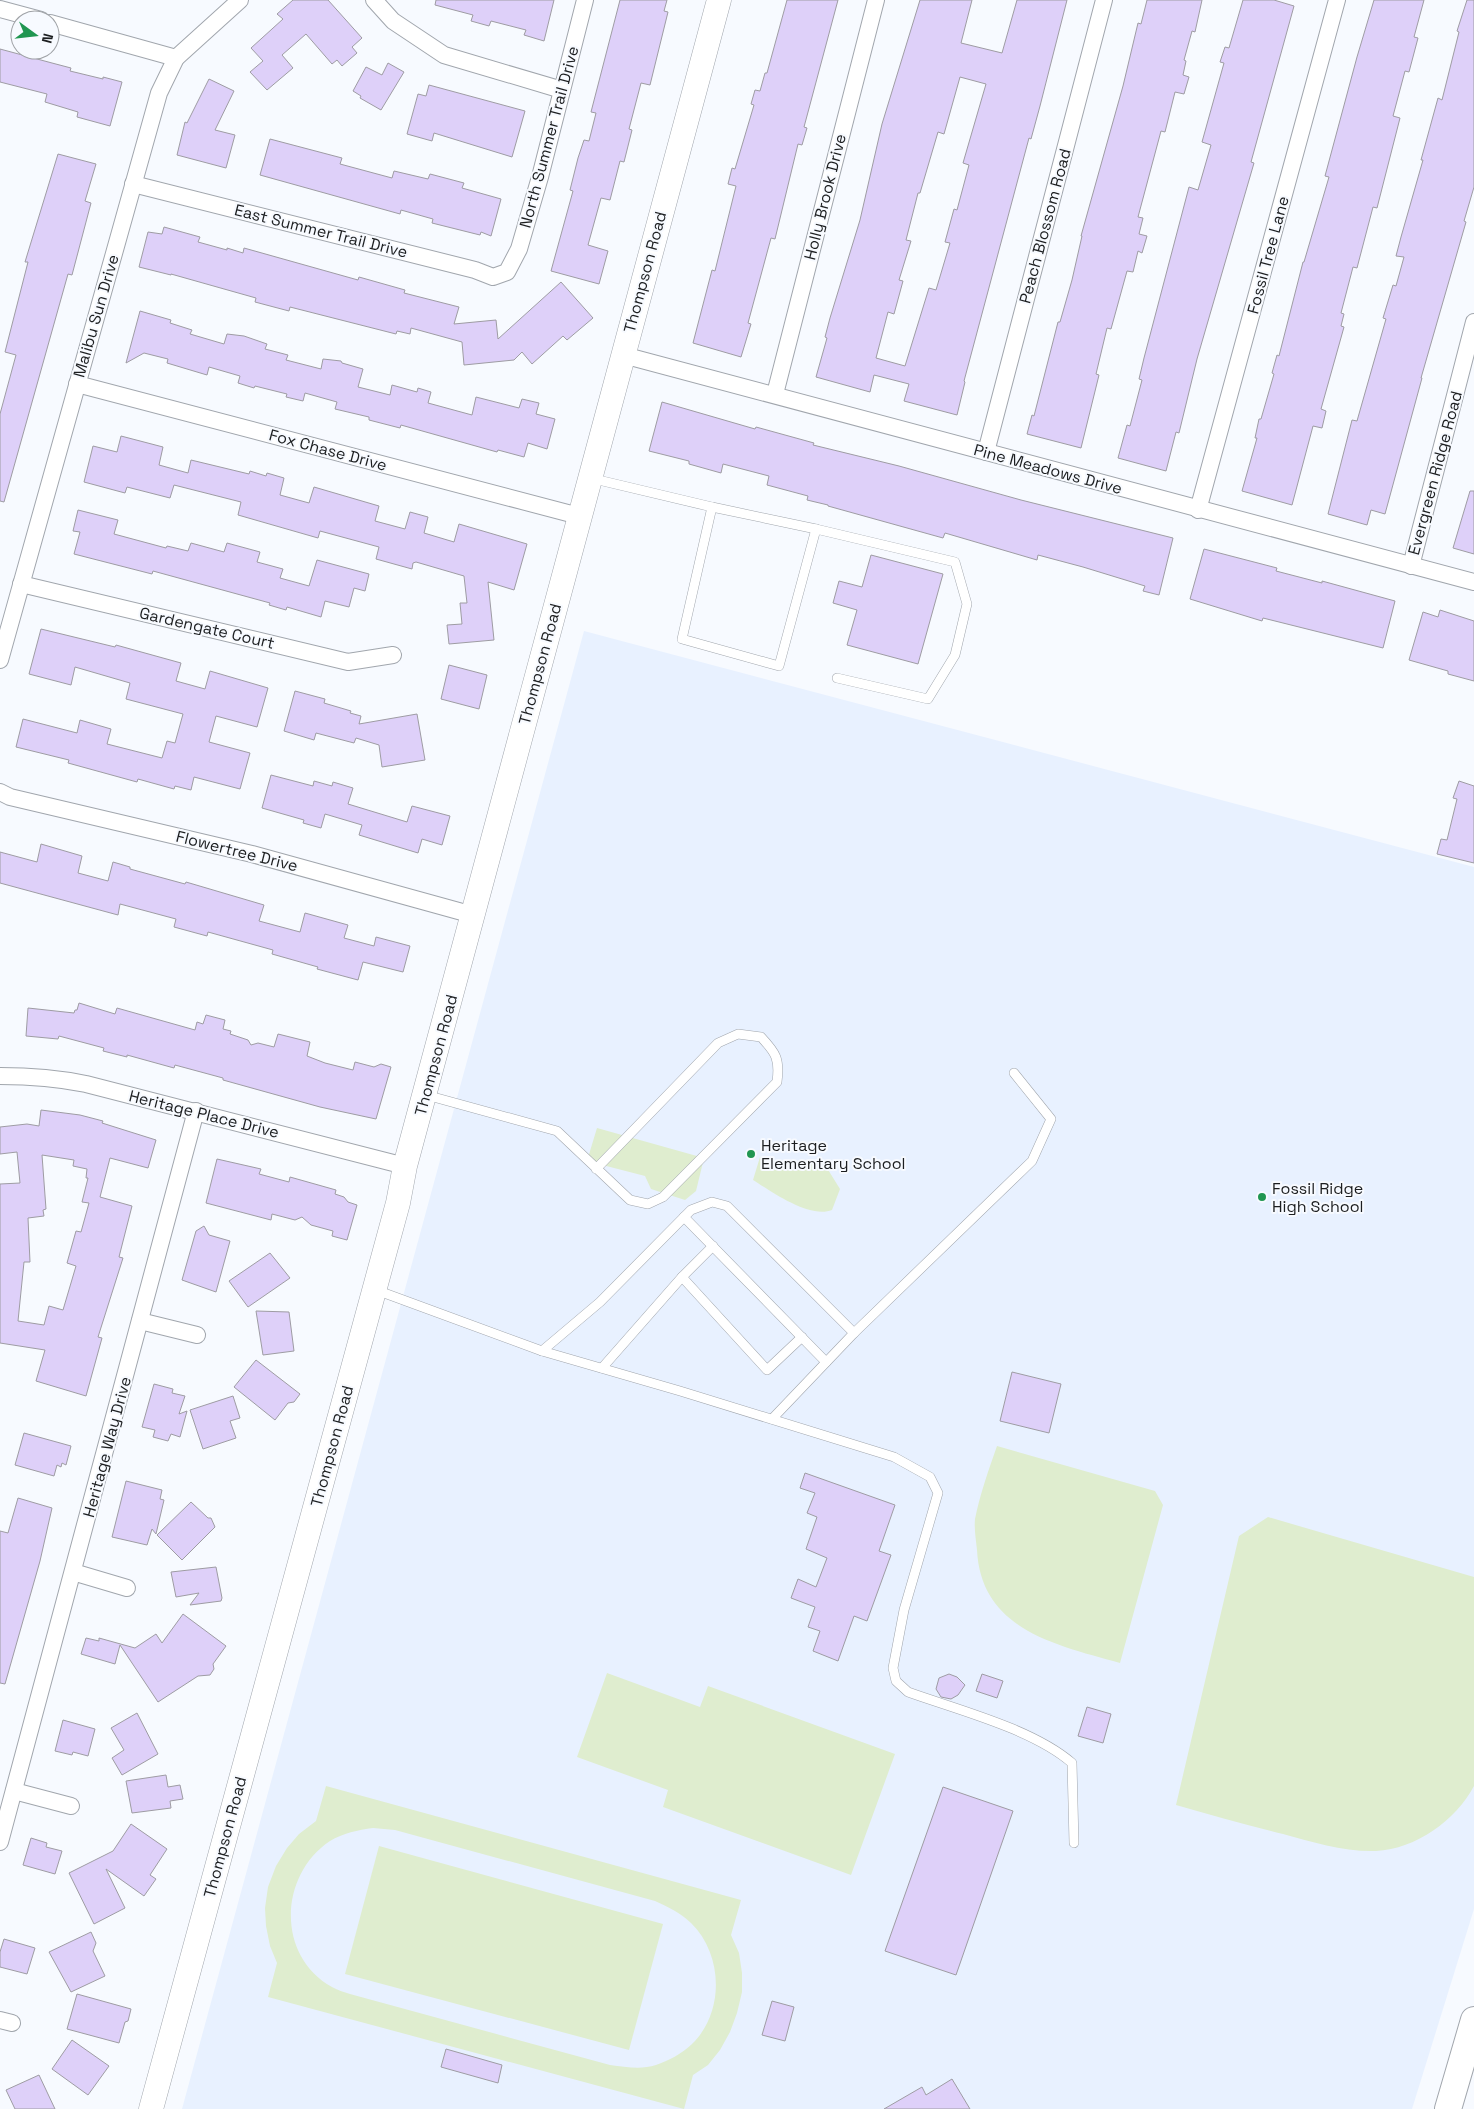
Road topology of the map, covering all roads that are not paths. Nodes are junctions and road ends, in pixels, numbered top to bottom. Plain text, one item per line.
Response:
1 (240, 0) edge
2 (374, 0) edge
3 (585, 0) edge
4 (719, 0) edge
5 (876, 0) edge
6 (1104, 0) edge
7 (1337, 0) edge
8 (60, 25) edge
9 (176, 58) junction
10 (562, 90) junction
11 (133, 184) junction
12 (507, 272) joint
13 (1474, 322) edge
14 (623, 354) junction
15 (77, 384) junction
16 (775, 394) junction
17 (986, 452) junction
18 (590, 478) junction
19 (712, 506) junction
20 (1198, 510) junction
21 (580, 516) junction
22 (816, 529) junction
23 (1411, 566) junction
24 (1474, 582) edge
25 (21, 584) junction
26 (393, 655) dead end
27 (0, 660) edge
28 (837, 678) dead end
29 (0, 792) edge
30 (473, 914) junction
31 (1014, 1073) dead end
32 (0, 1076) edge
33 (425, 1094) junction
34 (196, 1111) junction
35 (406, 1166) junction
36 (596, 1169) junction
37 (684, 1217) junction
38 (713, 1246) junction
39 (682, 1277) junction
40 (374, 1289) junction
41 (140, 1321) junction
42 (854, 1333) junction
43 (197, 1334) dead end
44 (802, 1337) junction
45 (542, 1351) junction
46 (826, 1362) junction
47 (602, 1368) junction
48 (772, 1419) junction
49 (73, 1572) junction
50 (127, 1588) dead end
51 (14, 1791) junction
52 (71, 1806) dead end
53 (0, 1842) edge
54 (1074, 1843) dead end
55 (1474, 2020) edge
56 (151, 2109) edge
57 (1448, 2109) edge

1 - 9 street, Malibu Sun Drive
2 - 10 street
3 - 10 street, North Summer Trail Drive
4 - 14 street, Thompson Road
5 - 16 street, Holly Brook Drive
6 - 17 street, Peach Blossom Road
7 - 20 street, Fossil Tree Lane
8 - 9 street
9 - 11 street, Malibu Sun Drive
10 - 12 street, North Summer Trail Drive
11 - 12 street, East Summer Trail Drive
11 - 15 street, Malibu Sun Drive
13 - 23 street, Evergreen Ridge Road
14 - 16 street, Pine Meadows Drive
14 - 18 street, Thompson Road
15 - 21 street, Fox Chase Drive
15 - 25 street, Malibu Sun Drive
16 - 17 street, Pine Meadows Drive
17 - 20 street, Pine Meadows Drive
18 - 19 lane
18 - 21 street, Thompson Road
19 - 22 lane
19 - 22 lane
20 - 23 street, Pine Meadows Drive
21 - 30 street, Thompson Road
22 - 28 lane
23 - 24 street, Pine Meadows Drive
25 - 26 street, Gardengate Court
25 - 27 street, Malibu Sun Drive
29 - 30 street, Flowertree Drive
30 - 33 street, Thompson Road
31 - 42 lane
32 - 34 street, Heritage Place Drive
33 - 35 street, Thompson Road
33 - 36 lane
34 - 35 street, Heritage Place Drive
34 - 41 street, Heritage Way Drive
35 - 40 street, Thompson Road
36 - 36 lane
37 - 38 lane
37 - 42 lane
37 - 45 lane
38 - 39 lane
38 - 44 lane
39 - 44 lane
39 - 47 lane
40 - 45 lane
40 - 56 street, Thompson Road
41 - 43 street
41 - 49 street, Heritage Way Drive
42 - 46 lane
44 - 46 lane
45 - 47 lane
46 - 48 lane
47 - 48 lane
48 - 54 lane
49 - 50 street
49 - 51 street, Heritage Way Drive
51 - 52 street
51 - 53 street, Heritage Way Drive
55 - 57 main road

